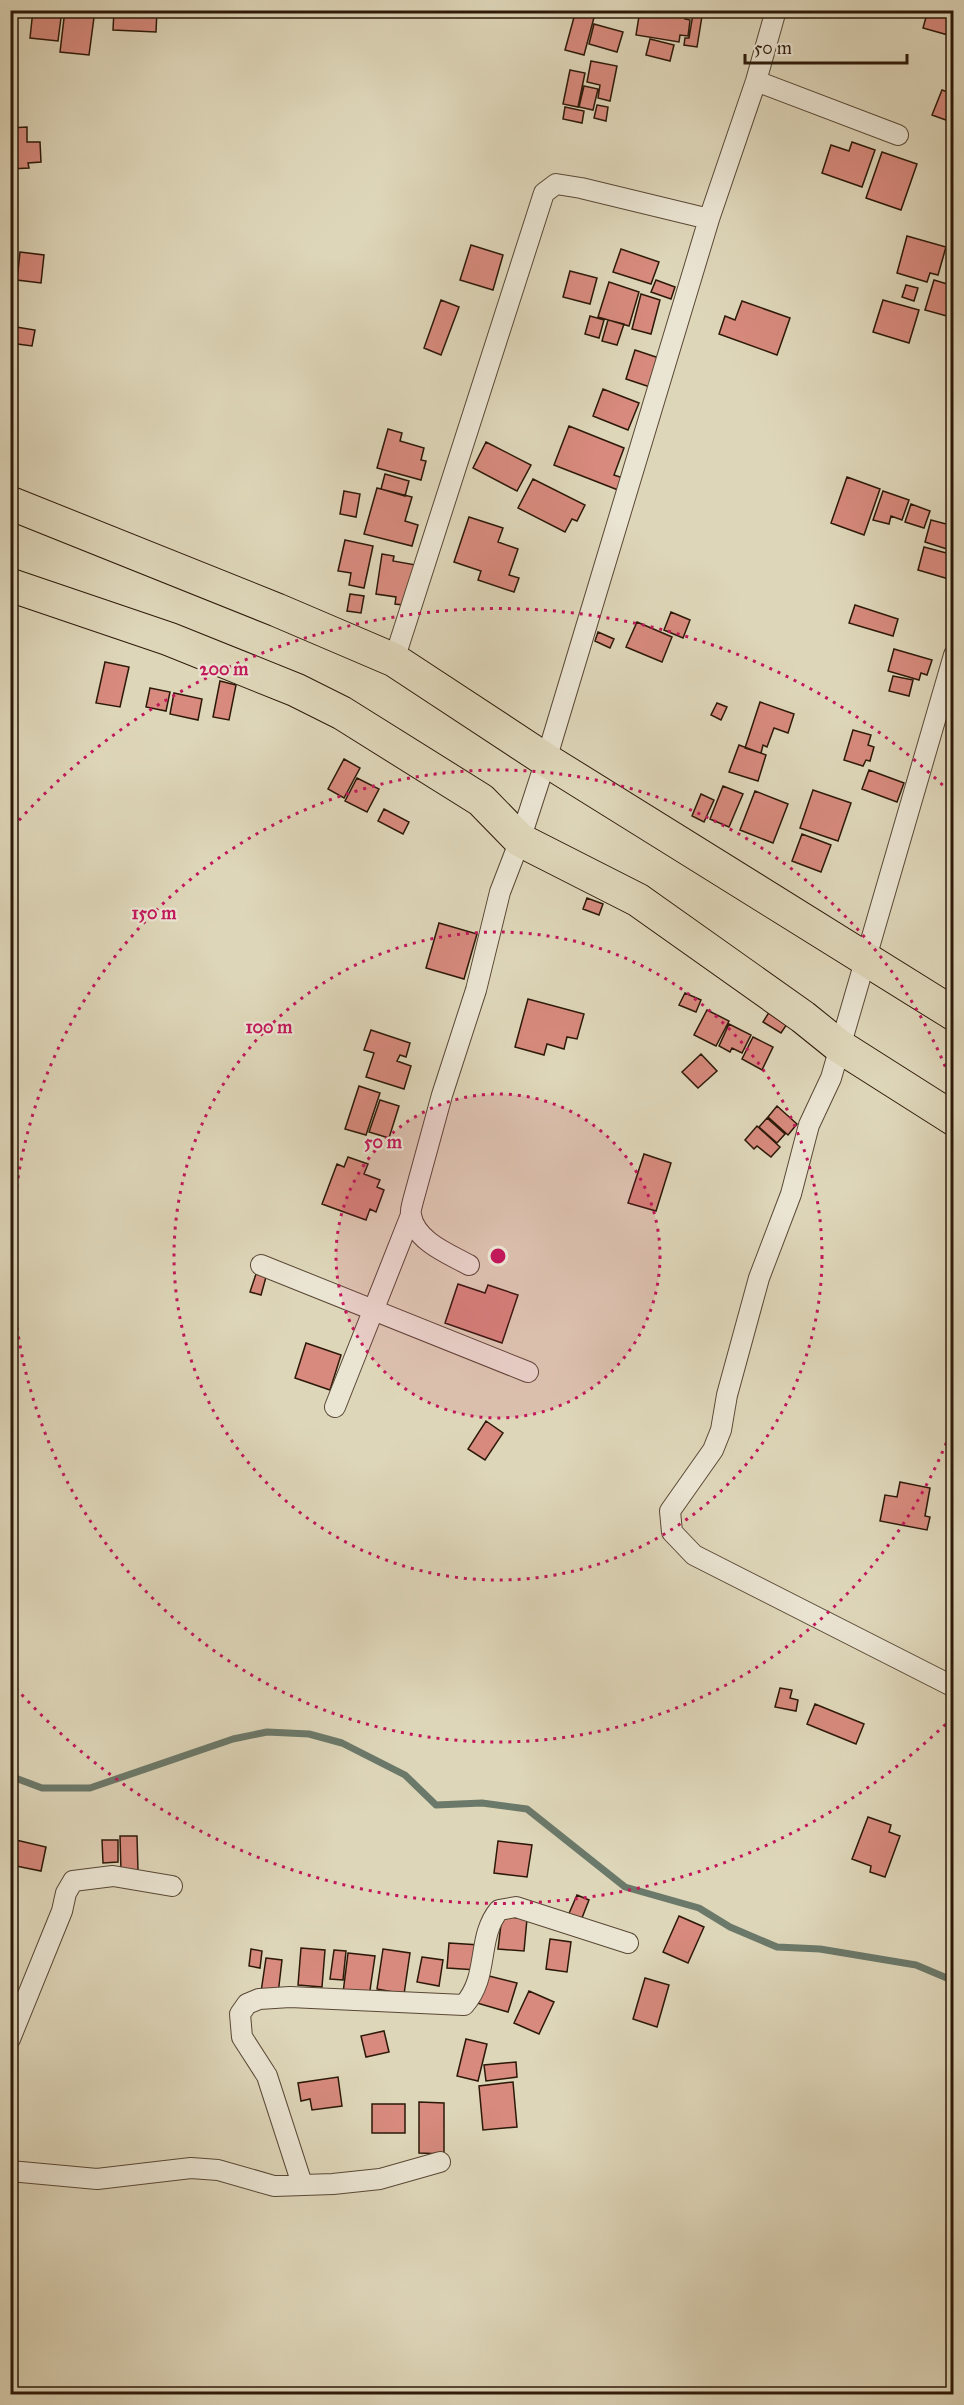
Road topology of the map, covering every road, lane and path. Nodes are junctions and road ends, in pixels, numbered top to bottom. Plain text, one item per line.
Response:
1 (776, 10) edge
2 (756, 81) junction
3 (898, 135) dead end
4 (710, 219) junction
5 (10, 503) edge
6 (10, 585) edge
7 (954, 655) edge
8 (394, 660) junction
9 (546, 760) junction
10 (520, 840) junction
11 (866, 958) junction
12 (954, 1014) edge
13 (839, 1046) junction
14 (954, 1119) edge
15 (411, 1215) junction
16 (261, 1265) dead end
17 (468, 1265) dead end
18 (373, 1310) junction
19 (528, 1372) dead end
20 (335, 1407) dead end
21 (954, 1688) edge
22 (172, 1886) dead end
23 (628, 1943) dead end
24 (10, 2039) edge
25 (440, 2162) dead end
26 (10, 2171) edge
27 (302, 2184) junction

1 - 2 street
2 - 3 street
2 - 4 street
4 - 8 street
4 - 9 street
5 - 8 highway
6 - 10 highway
7 - 11 street
8 - 9 highway
9 - 10 street
9 - 11 highway
10 - 13 highway
10 - 15 street
11 - 12 highway
11 - 13 street
13 - 14 highway
13 - 21 street
15 - 17 street
15 - 18 street
16 - 18 street
18 - 19 street
18 - 20 street
22 - 24 street
23 - 27 street
25 - 27 street
26 - 27 street

